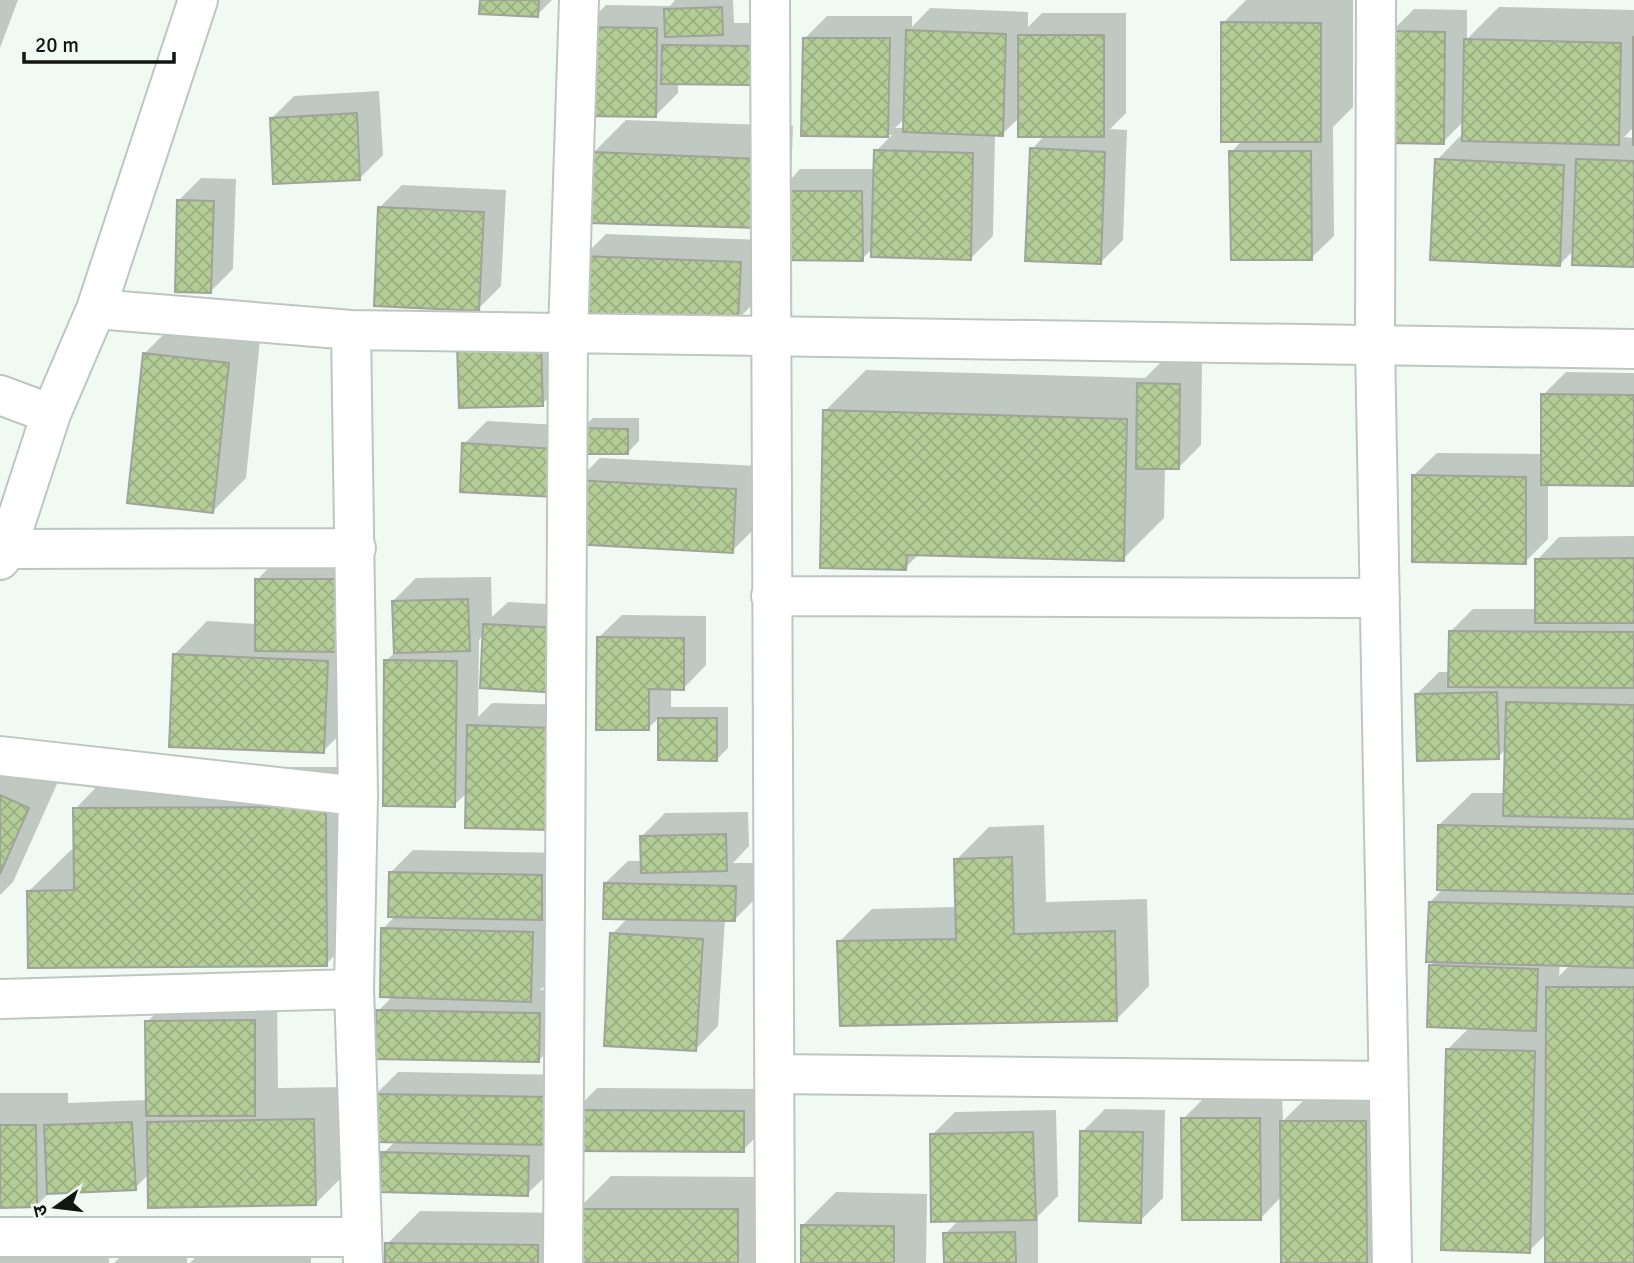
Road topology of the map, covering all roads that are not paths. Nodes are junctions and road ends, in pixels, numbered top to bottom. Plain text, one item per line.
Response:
1 (198, 0) edge
2 (579, 0) edge
3 (770, 0) edge
4 (1376, 0) edge
5 (96, 309) junction
6 (351, 330) junction
7 (568, 334) junction
8 (770, 337) junction
9 (1375, 344) junction
10 (1634, 349) edge
11 (0, 395) edge
12 (51, 414) junction
13 (356, 548) junction
14 (3, 554) edge
15 (771, 596) junction
16 (1380, 598) junction
17 (0, 756) edge
18 (358, 796) junction
19 (354, 989) junction
20 (0, 999) edge
21 (774, 1074) junction
22 (1388, 1081) junction
23 (0, 1237) edge
24 (362, 1250) edge
25 (563, 1263) edge
26 (775, 1263) edge
27 (1392, 1263) edge

1 - 5 street
2 - 7 street
3 - 8 street
4 - 9 street
5 - 6 street
5 - 12 street
6 - 7 street
6 - 13 street
7 - 8 street
7 - 25 street
8 - 9 street
8 - 15 street
9 - 10 street
9 - 16 street
11 - 12 street
12 - 14 street
13 - 14 street
13 - 18 street
15 - 16 street
15 - 21 street
16 - 22 street
17 - 18 street
18 - 19 street
19 - 20 street
19 - 24 street
21 - 22 street
21 - 26 street
22 - 27 street
23 - 24 street

